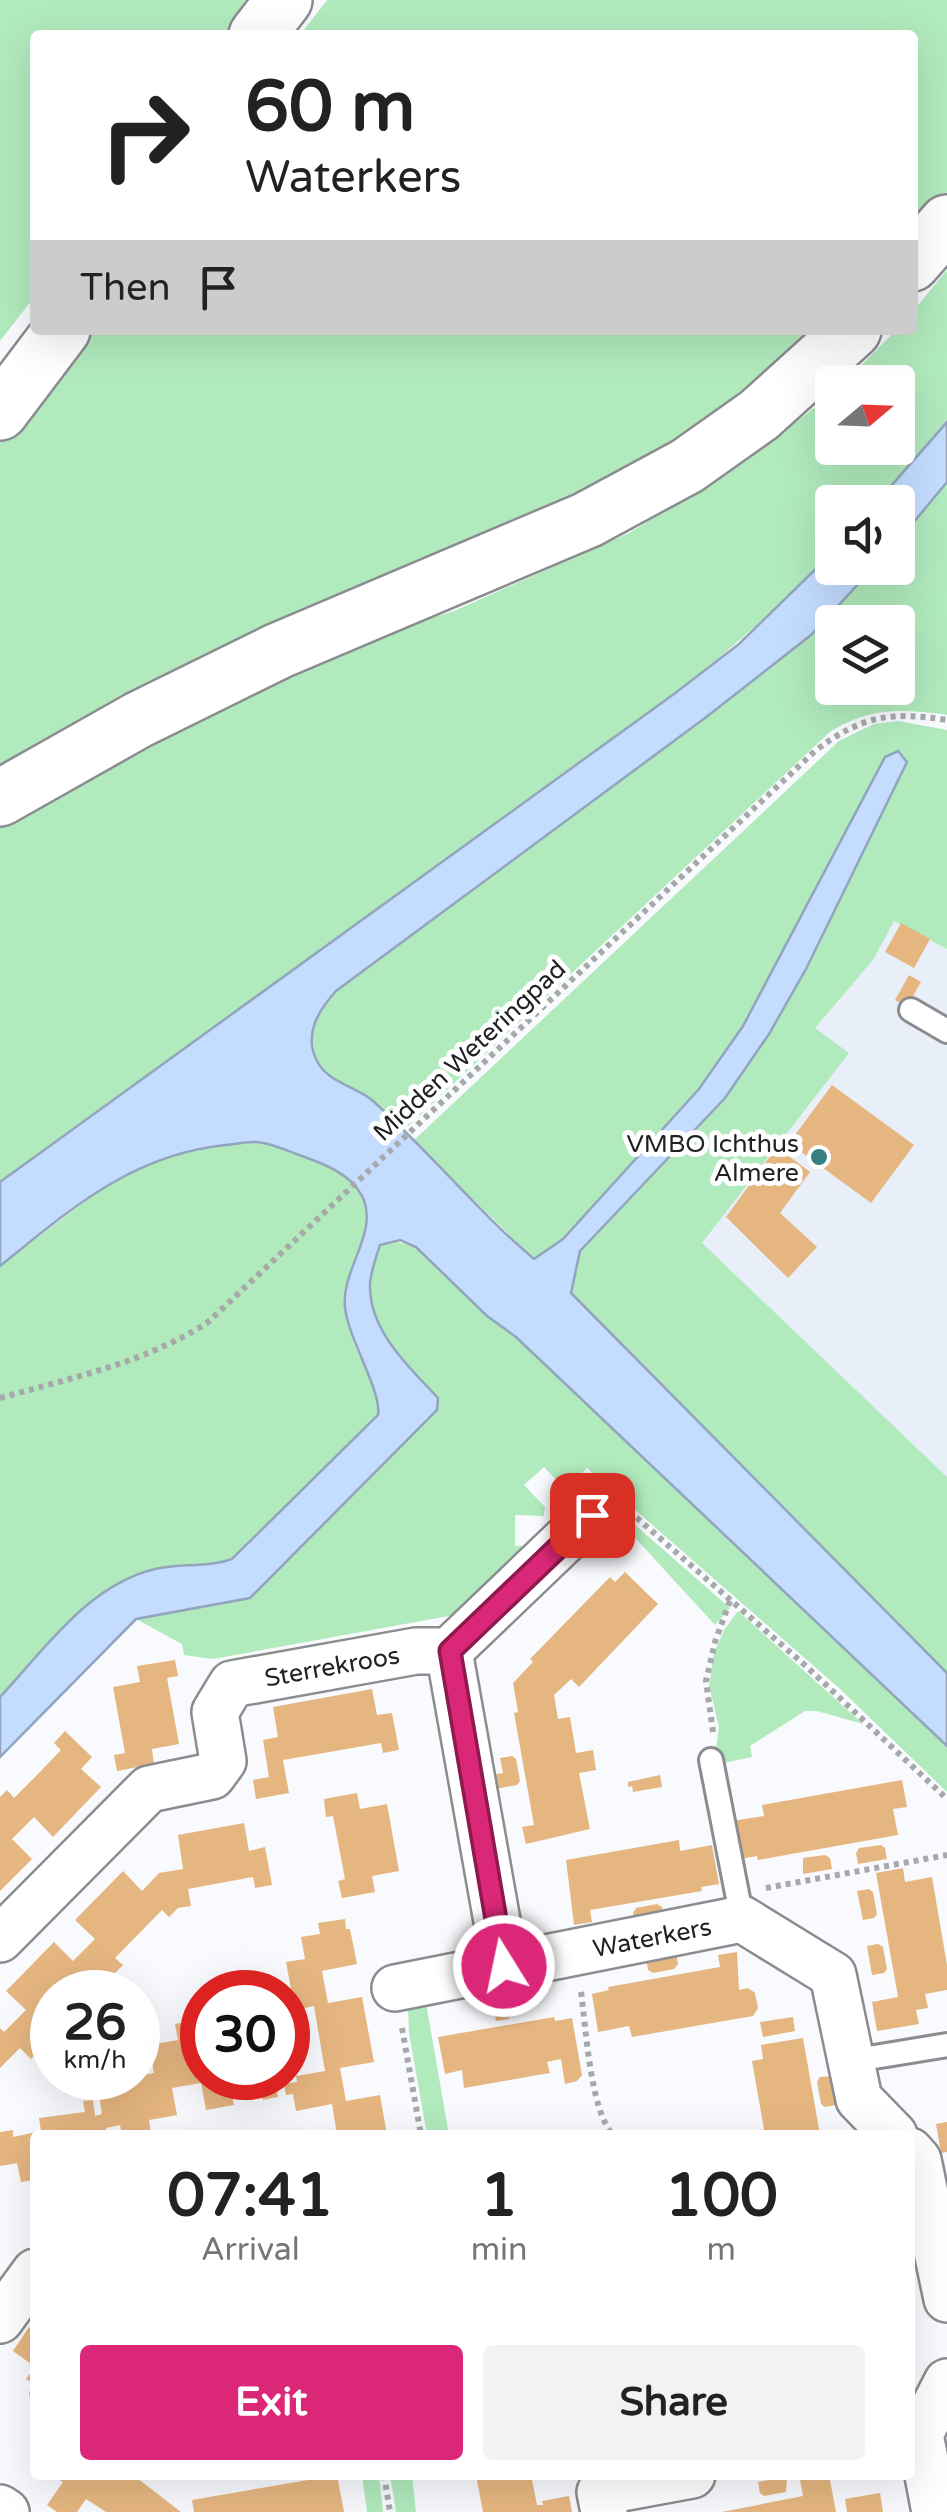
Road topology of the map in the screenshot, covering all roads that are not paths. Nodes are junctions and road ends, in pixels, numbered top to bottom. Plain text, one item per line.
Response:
1 (284, 0) edge
2 (314, 0) edge
3 (261, 30) edge
4 (291, 30) edge
5 (947, 223) edge
6 (918, 256) edge
7 (30, 333) edge
8 (58, 335) edge
9 (847, 335) edge
10 (0, 372) edge
11 (0, 412) edge
12 (0, 798) edge
13 (911, 1010) dead end
14 (947, 1031) edge
15 (610, 1513) road end
16 (450, 1651) junction
17 (710, 1760) road end
18 (739, 1906) junction
19 (0, 1938) edge
20 (504, 1966) junction
21 (395, 1988) road end
22 (947, 2045) edge
23 (850, 2061) junction
24 (889, 2130) edge
25 (915, 2157) edge
26 (30, 2279) edge
27 (947, 2299) edge
28 (0, 2320) edge
29 (947, 2382) edge
30 (915, 2434) edge
31 (665, 2480) edge
32 (604, 2512) edge
33 (935, 2512) edge

1 - 3 highway
2 - 4 highway
5 - 6 highway
7 - 10 highway
8 - 11 highway
9 - 12 highway
13 - 14 lane
15 - 16 street
16 - 19 street, Sterrekroos
16 - 20 street
17 - 18 lane, Waterkers
18 - 20 street, Waterkers
18 - 23 street, Waterkers
20 - 21 street, Waterkers
22 - 23 lane
23 - 24 street, Waterkers
25 - 27 street
26 - 28 street
29 - 30 street
30 - 33 street
31 - 32 street

